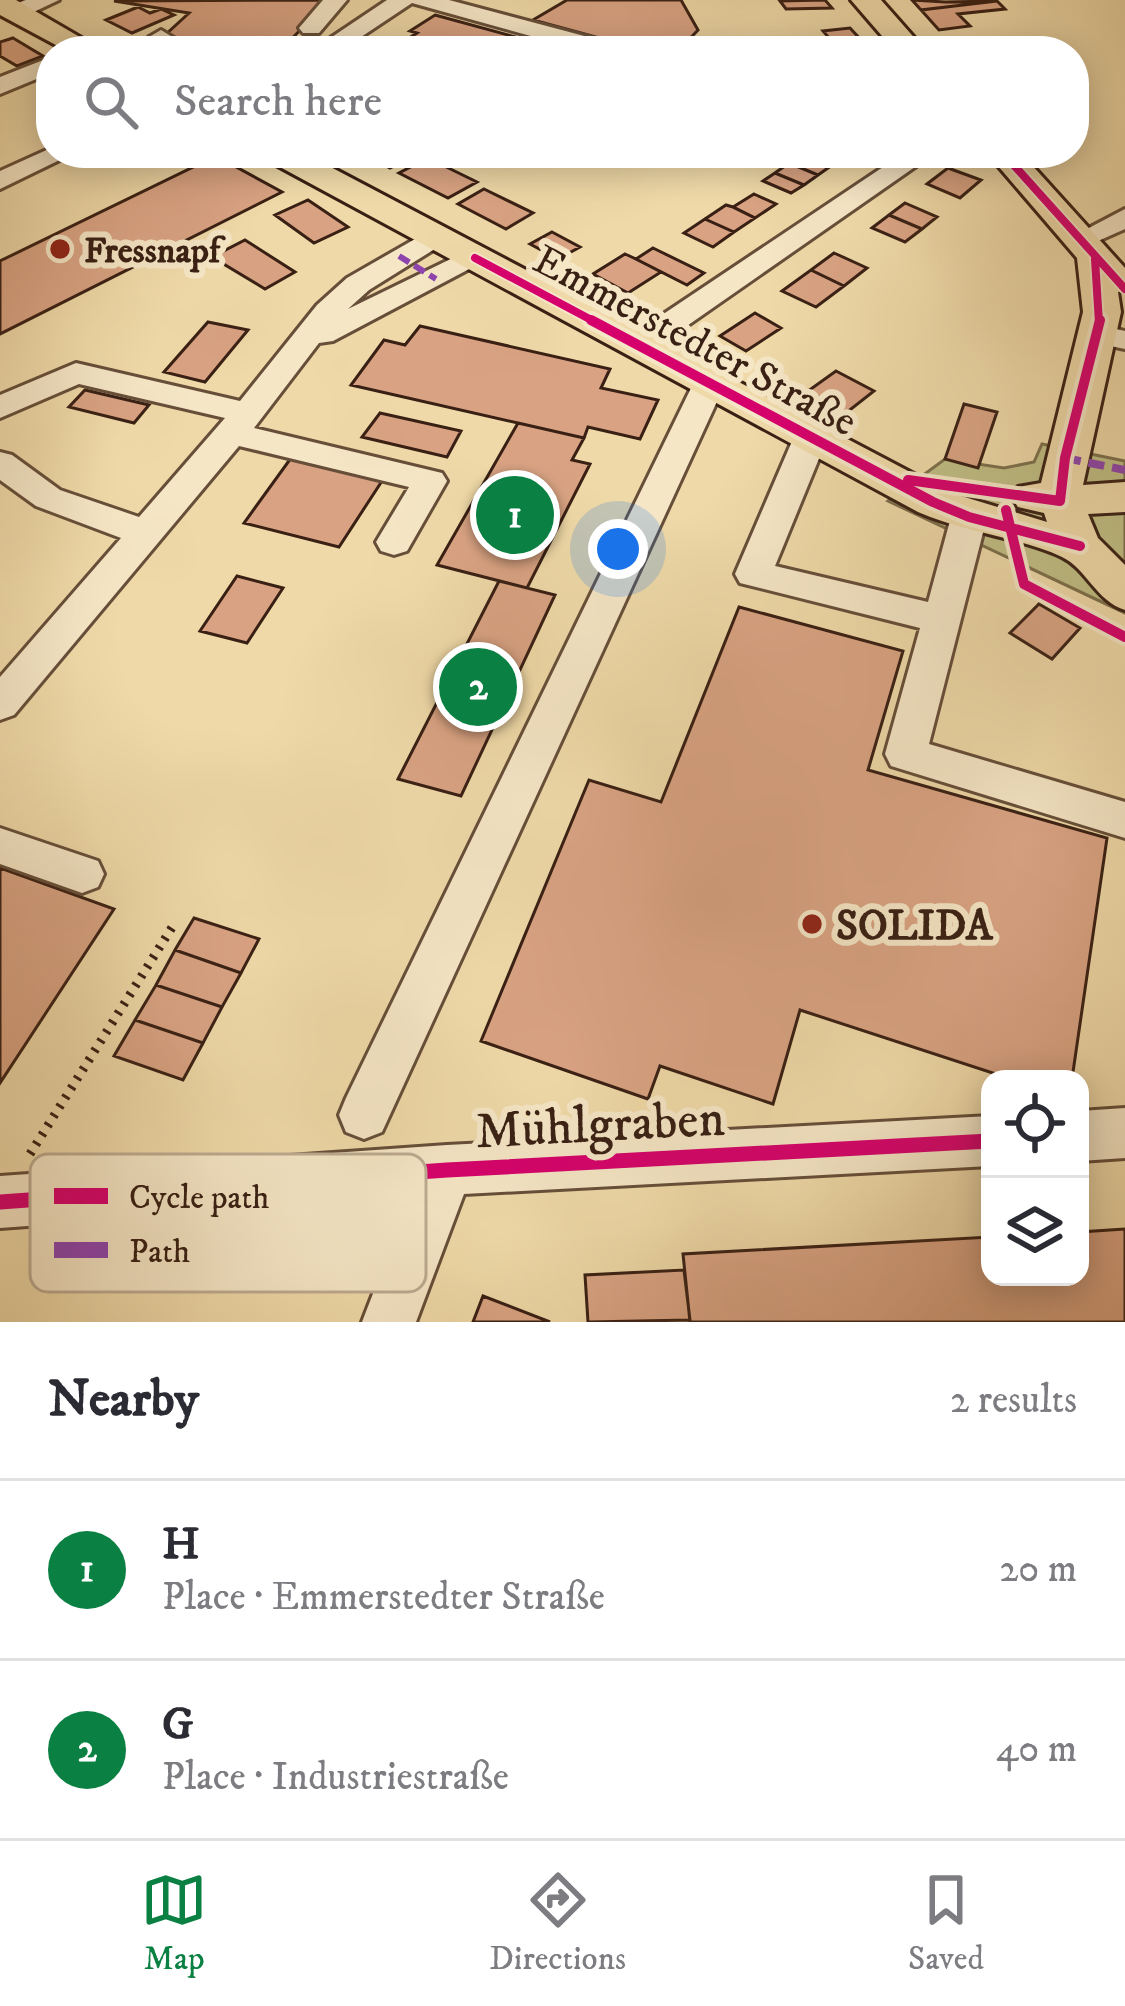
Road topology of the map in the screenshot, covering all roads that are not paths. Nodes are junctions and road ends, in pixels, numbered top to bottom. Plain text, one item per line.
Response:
1 (335, 0) edge
2 (403, 0) edge
3 (422, 0) edge
4 (866, 0) edge
5 (18, 13) edge
6 (310, 28) dead end
7 (60, 36) edge
8 (347, 36) edge
9 (557, 36) edge
10 (898, 36) edge
11 (36, 70) edge
12 (0, 86) edge
13 (36, 164) edge
14 (307, 168) edge
15 (900, 168) edge
16 (1016, 168) edge
17 (0, 181) edge
18 (1125, 218) edge
19 (436, 236) junction
20 (1088, 249) junction
21 (476, 258) junction
22 (1125, 289) edge
23 (1112, 337) edge
24 (307, 342) junction
25 (637, 346) junction
26 (709, 384) junction
27 (0, 408) edge
28 (239, 423) junction
29 (810, 439) junction
30 (0, 463) edge
31 (886, 477) junction
32 (1125, 497) edge
33 (1060, 501) junction
34 (969, 517) junction
35 (145, 533) junction
36 (394, 542) dead end
37 (1080, 546) junction
38 (1125, 592) edge
39 (942, 619) junction
40 (1, 701) edge
41 (1125, 820) edge
42 (0, 846) edge
43 (82, 874) dead end
44 (364, 1115) dead end
45 (1125, 1133) edge
46 (1089, 1135) edge
47 (981, 1141) edge
48 (447, 1170) junction
49 (426, 1172) edge
50 (30, 1200) edge
51 (0, 1202) edge
52 (426, 1225) edge
53 (400, 1292) edge
54 (389, 1322) edge

1 - 6 street
2 - 8 street
3 - 9 street
4 - 10 main road
5 - 7 main road
11 - 12 street
13 - 17 street
14 - 19 main road, Emmerstedter Straße
15 - 25 street
16 - 20 main road
18 - 20 street
19 - 21 main road, Emmerstedter Straße
19 - 24 street
20 - 22 main road
20 - 23 main road
21 - 24 street
21 - 25 main road, Emmerstedter Straße
23 - 33 main road
24 - 28 street
25 - 26 main road, Emmerstedter Straße
26 - 29 main road, Emmerstedter Straße
26 - 44 street
27 - 28 street
28 - 35 street
28 - 36 street
29 - 31 main road, Emmerstedter Straße
29 - 39 street
30 - 35 street
31 - 33 main road, Emmerstedter Straße
31 - 34 main road, Emmerstedter Straße
32 - 33 main road, Emmerstedter Straße
33 - 37 main road
34 - 37 main road, Emmerstedter Straße
34 - 39 street
35 - 40 street
37 - 38 main road
39 - 41 street
42 - 43 street
45 - 46 street
47 - 48 street, Mühlgraben
48 - 49 street, Mühlgraben
48 - 52 street
50 - 51 street, Mühlgraben
53 - 54 street

